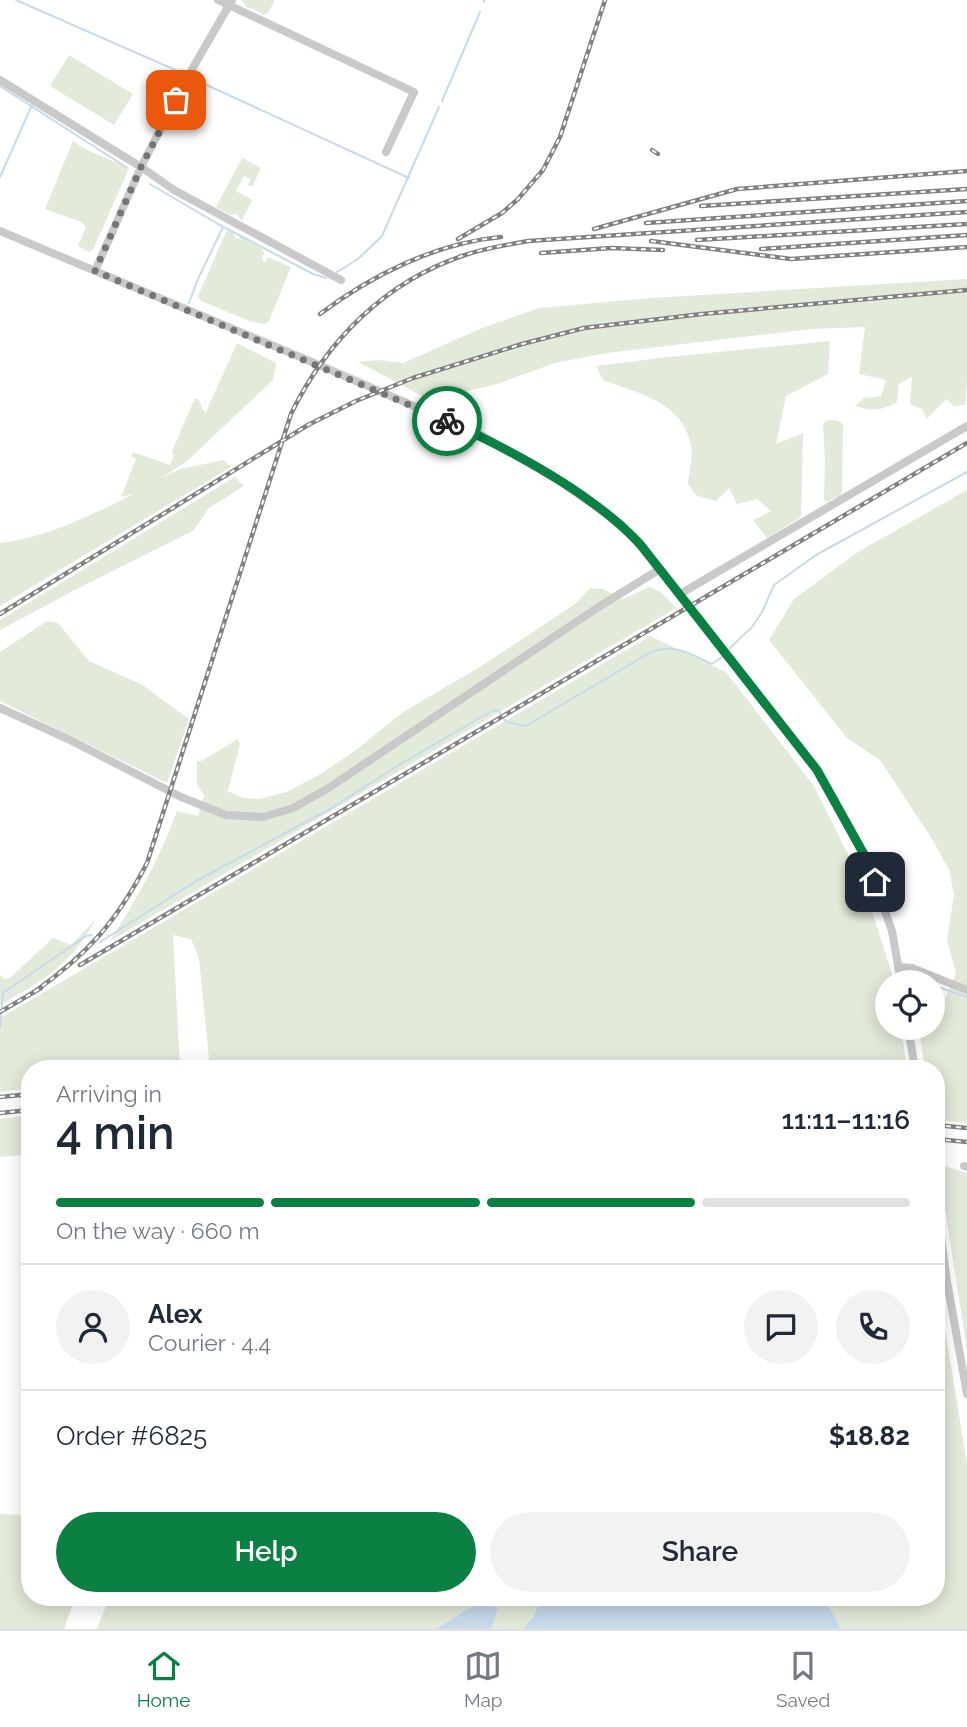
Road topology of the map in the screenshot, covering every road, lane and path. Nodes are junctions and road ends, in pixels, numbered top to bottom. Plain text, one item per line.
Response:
1 (224, 1) edge
2 (0, 80) edge
3 (386, 152) dead end
4 (141, 167) junction
5 (0, 231) edge
6 (95, 271) junction
7 (341, 280) dead end
8 (967, 426) edge
9 (660, 569) junction
10 (680, 594) junction
11 (0, 708) edge
12 (898, 967) junction
13 (899, 970) edge
14 (967, 990) edge
15 (910, 1040) edge
16 (914, 1060) edge
17 (945, 1266) edge
18 (967, 1394) edge

1 - 3 street
1 - 4 street
2 - 4 street
4 - 6 street
4 - 7 street
5 - 6 street
6 - 9 street
8 - 10 street
9 - 10 street
9 - 11 street
10 - 12 street
12 - 13 street
12 - 14 street
15 - 16 street
17 - 18 street

